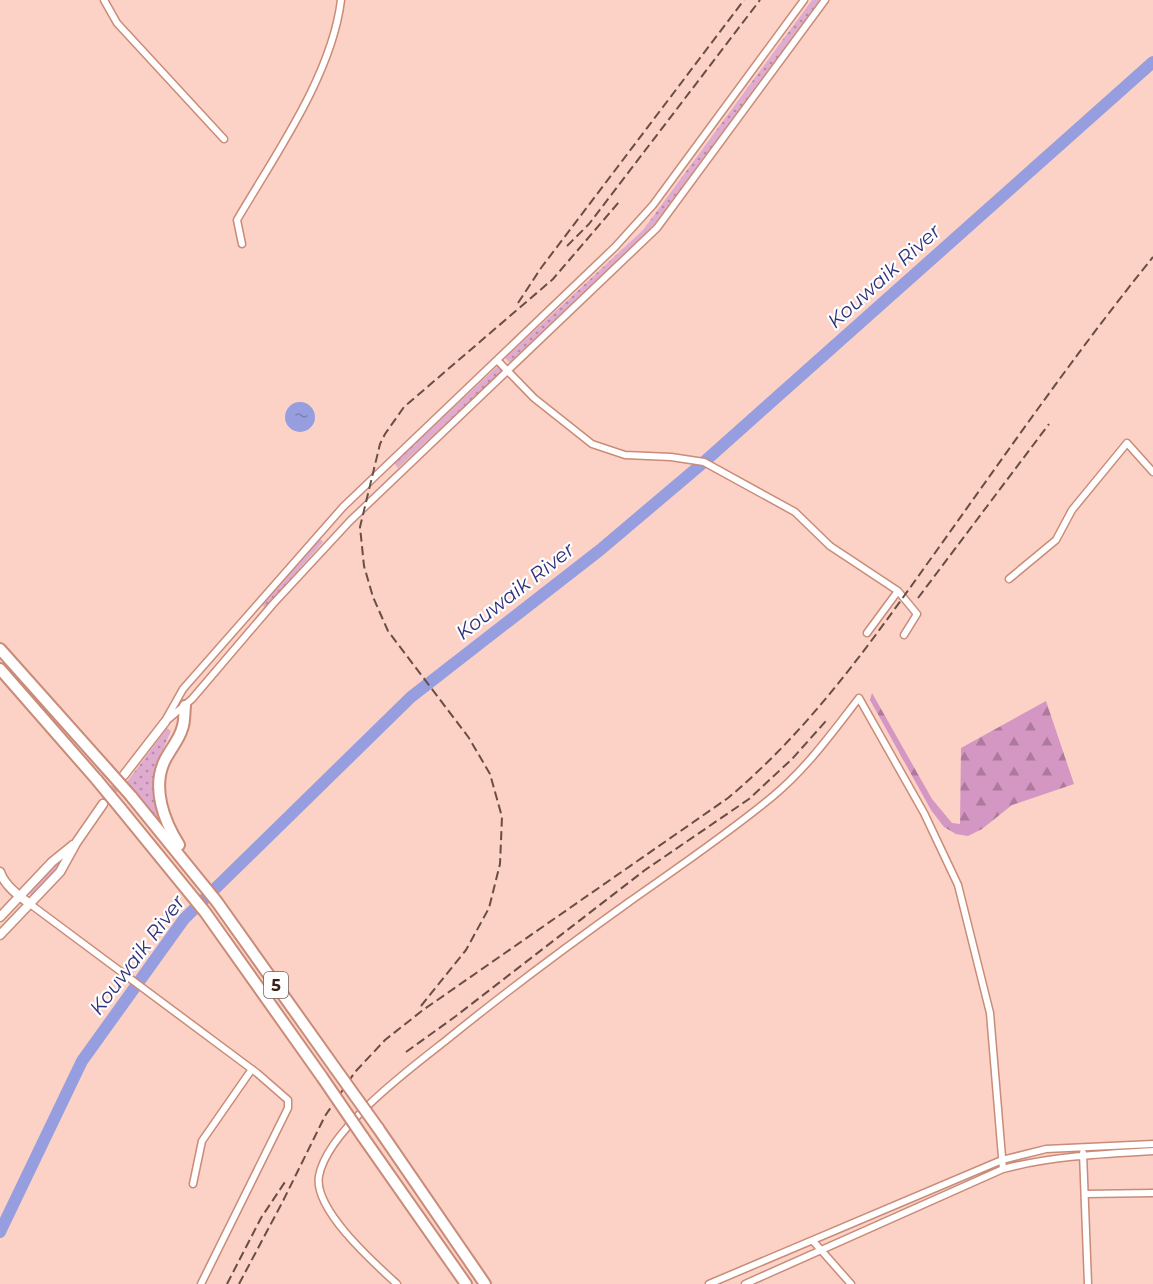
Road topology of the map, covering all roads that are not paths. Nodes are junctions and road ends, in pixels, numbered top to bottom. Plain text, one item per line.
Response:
1 (104, 0) edge
2 (341, 0) edge
3 (804, 0) edge
4 (825, 0) edge
5 (224, 139) dead end
6 (242, 244) dead end
7 (497, 360) junction
8 (508, 370) junction
9 (1153, 472) edge
10 (1009, 579) dead end
11 (898, 591) junction
12 (867, 633) dead end
13 (904, 636) dead end
14 (0, 649) edge
15 (0, 669) edge
16 (185, 706) junction
17 (165, 722) junction
18 (124, 775) tunnel mouth
19 (103, 804) tunnel mouth
20 (76, 843) junction
21 (1, 876) edge
22 (199, 879) junction
23 (20, 897) junction
24 (30, 904) junction
25 (0, 917) edge
26 (0, 935) edge
27 (252, 1069) junction
28 (1153, 1144) edge
29 (1083, 1146) junction
30 (1153, 1151) edge
31 (1084, 1155) junction
32 (1002, 1160) junction
33 (1003, 1170) junction
34 (193, 1184) dead end
35 (1153, 1193) edge
36 (1085, 1194) junction
37 (899, 1204) junction
38 (902, 1213) junction
39 (813, 1240) junction
40 (820, 1249) junction
41 (201, 1284) edge
42 (397, 1284) edge
43 (466, 1284) edge
44 (485, 1284) edge
45 (709, 1284) edge
46 (745, 1284) edge
47 (850, 1284) edge
48 (1088, 1284) edge

1 - 5 street
2 - 6 street
3 - 7 street
4 - 8 street
7 - 8 street
7 - 17 street
8 - 11 street
8 - 16 street
9 - 10 street
11 - 12 street
11 - 13 street
14 - 22 highway, 5, bridge
15 - 43 highway, 5, bridge
16 - 17 street
16 - 22 highway
17 - 18 main road
19 - 20 main road
20 - 23 main road
20 - 24 main road
21 - 23 main road
22 - 44 highway, 5, bridge
23 - 24 main road
23 - 25 main road
24 - 26 main road
24 - 27 street
27 - 34 street
27 - 41 street
28 - 29 street
29 - 31 street
29 - 32 street
30 - 31 street
31 - 33 street
31 - 36 street
32 - 33 street
32 - 37 street
32 - 42 street
33 - 38 street
35 - 36 street
36 - 48 street
37 - 38 street
37 - 39 street
38 - 40 street
39 - 40 street
39 - 45 street
40 - 46 street
40 - 47 street

